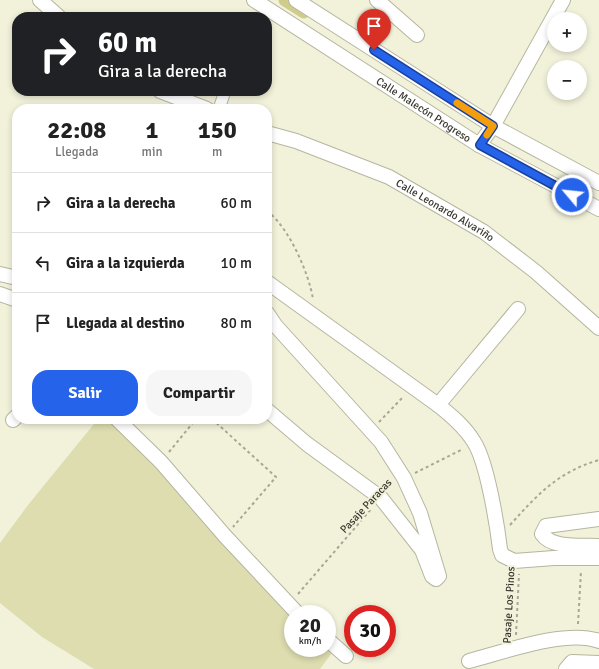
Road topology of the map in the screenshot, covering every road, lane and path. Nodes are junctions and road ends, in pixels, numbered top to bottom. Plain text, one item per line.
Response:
1 (40, 0) edge
2 (296, 0) edge
3 (377, 0) edge
4 (563, 0) edge
5 (263, 5) edge
6 (53, 12) edge
7 (417, 35) dead end
8 (173, 96) edge
9 (194, 104) edge
10 (492, 128) junction
11 (272, 134) edge
12 (480, 144) junction
13 (599, 183) edge
14 (599, 209) edge
15 (272, 214) edge
16 (0, 274) edge
17 (12, 277) edge
18 (272, 285) edge
19 (0, 294) edge
20 (12, 298) edge
21 (518, 310) dead end
22 (316, 316) junction
23 (272, 320) edge
24 (599, 328) edge
25 (413, 387) junction
26 (438, 404) junction
27 (272, 414) edge
28 (122, 424) edge
29 (192, 424) edge
30 (218, 424) edge
31 (370, 432) junction
32 (475, 443) junction
33 (599, 460) edge
34 (161, 462) junction
35 (404, 478) junction
36 (381, 498) junction
37 (599, 519) edge
38 (225, 536) junction
39 (498, 538) junction
40 (599, 546) edge
41 (582, 558) junction
42 (599, 558) edge
43 (519, 561) junction
44 (288, 605) edge
45 (297, 605) edge
46 (578, 637) junction
47 (599, 641) edge
48 (336, 647) edge
49 (515, 649) junction
50 (344, 654) edge
51 (469, 661) dead end
52 (599, 663) edge
53 (566, 669) edge

1 - 6 street
2 - 10 street, Calle Malecón Progreso
3 - 7 street
4 - 10 street
5 - 12 street, Calle Malecón Progreso
8 - 9 street
10 - 12 street
10 - 13 street, Calle Malecón Progreso
11 - 24 street, Calle Leonardo Alvariño
12 - 14 street, Calle Malecón Progreso
15 - 22 path
16 - 17 street
18 - 22 street
19 - 20 street
21 - 26 street
22 - 25 street
23 - 31 street
25 - 26 street
25 - 31 path
26 - 32 street
27 - 36 street
28 - 34 street
29 - 34 path
30 - 38 path
31 - 35 street
32 - 35 path, Pasaje Paracas
32 - 39 street
33 - 39 path
34 - 38 street
35 - 36 street
36 - 45 path, Pasaje Paracas
37 - 40 street
38 - 44 street
39 - 43 street
41 - 42 street
41 - 43 street
41 - 46 path
43 - 49 path, Pasaje Los Pinos
46 - 47 street
46 - 49 street
48 - 50 street
49 - 51 street
52 - 53 street

